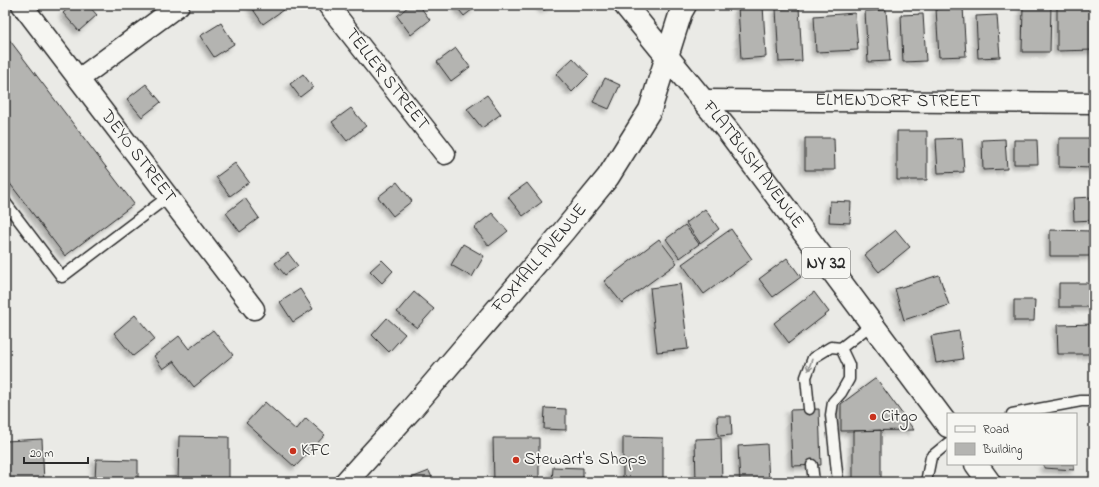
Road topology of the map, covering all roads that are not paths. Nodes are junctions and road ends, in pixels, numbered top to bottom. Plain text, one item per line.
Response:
1 (22, 5) edge
2 (179, 5) edge
3 (328, 5) edge
4 (625, 5) edge
5 (685, 5) edge
6 (667, 56) junction
7 (79, 79) junction
8 (703, 100) junction
9 (1094, 103) edge
10 (445, 154) dead end
11 (169, 196) junction
12 (5, 202) edge
13 (254, 309) dead end
14 (872, 324) junction
15 (841, 348) junction
16 (1094, 401) edge
17 (809, 409) dead end
18 (1017, 413) edge
19 (947, 425) edge
20 (947, 444) edge
21 (812, 465) dead end
22 (977, 465) edge
23 (346, 482) edge
24 (814, 482) edge
25 (838, 482) edge
26 (926, 482) edge
27 (990, 482) edge

1 - 7 street, DEYO STREET
2 - 7 street
3 - 10 street, TELLER STREET
4 - 6 street, FLATBUSH AVENUE / NY 32
5 - 6 street, FOXHALL AVENUE
6 - 8 street, FLATBUSH AVENUE / NY 32
6 - 23 street, FOXHALL AVENUE
7 - 11 street, DEYO STREET
8 - 9 street, ELMENDORF STREET
8 - 14 street, FLATBUSH AVENUE / NY 32
11 - 12 lane
11 - 13 street, DEYO STREET
14 - 15 lane
14 - 19 street, FLATBUSH AVENUE / NY 32
15 -> 17 lane
15 - 25 lane
16 - 18 lane
20 - 26 lane
21 - 24 lane
22 - 27 street

